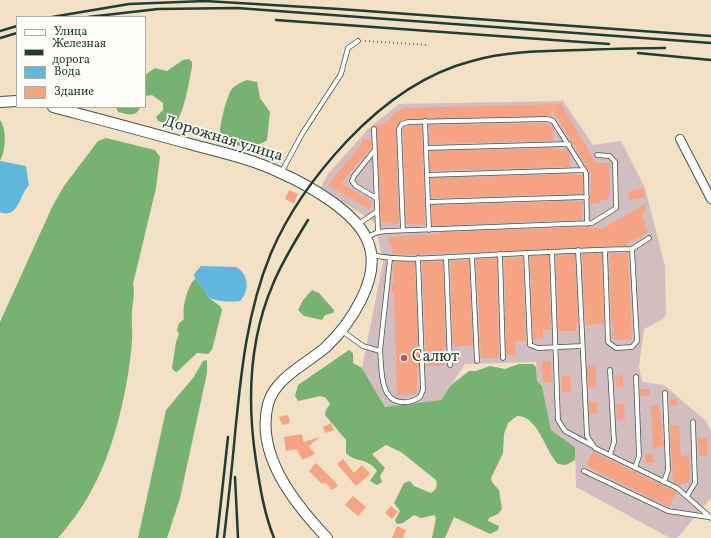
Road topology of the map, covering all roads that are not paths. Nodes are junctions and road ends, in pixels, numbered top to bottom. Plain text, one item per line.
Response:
1 (358, 41) road end
2 (16, 101) edge
3 (0, 102) edge
4 (57, 108) edge
5 (426, 121) junction
6 (374, 129) dead end
7 (680, 139) dead end
8 (569, 144) junction
9 (426, 148) junction
10 (374, 151) junction
11 (597, 155) dead end
12 (584, 170) junction
13 (281, 173) junction
14 (428, 175) junction
15 (586, 197) junction
16 (376, 198) junction
17 (711, 199) edge
18 (428, 202) junction
19 (376, 212) junction
20 (587, 224) junction
21 (357, 225) junction
22 (403, 230) junction
23 (429, 230) junction
24 (378, 232) junction
25 (366, 237) junction
26 (649, 238) dead end
27 (632, 248) junction
28 (578, 250) junction
29 (605, 250) junction
30 (552, 252) junction
31 (526, 253) junction
32 (500, 254) junction
33 (371, 255) junction
34 (472, 256) junction
35 (446, 257) junction
36 (418, 258) junction
37 (390, 259) junction
38 (342, 330) junction
39 (582, 346) junction
40 (555, 347) junction
41 (380, 350) junction
42 (503, 358) dead end
43 (477, 361) dead end
44 (450, 366) dead end
45 (610, 370) dead end
46 (636, 377) dead end
47 (665, 393) dead end
48 (693, 422) dead end
49 (595, 448) junction
50 (610, 455) junction
51 (635, 468) junction
52 (584, 471) dead end
53 (664, 482) junction
54 (687, 496) junction
55 (693, 503) junction
56 (687, 515) junction
57 (710, 518) edge
58 (328, 538) edge

1 - 13 lane
2 - 3 street
4 - 13 street, Дорожная улица
5 - 8 lane
5 - 9 lane
5 - 22 lane
6 - 10 lane
7 - 17 street
8 - 9 lane
8 - 12 lane
9 - 14 lane
10 - 16 lane
10 - 16 lane
11 - 20 lane
12 - 14 lane
12 - 15 lane
13 - 21 street, Дорожная улица
14 - 18 lane
15 - 18 lane
15 - 20 lane
16 - 19 lane
18 - 23 lane
19 - 21 lane
19 - 24 lane
20 - 23 lane
21 - 25 street, Дорожная улица
22 - 23 lane
22 - 24 lane
24 - 25 lane
25 - 33 street, Дорожная улица
26 - 27 lane
27 - 29 lane
27 - 29 lane
28 - 29 lane
28 - 30 lane
28 - 39 lane
30 - 31 lane
30 - 40 lane
31 - 32 lane
31 - 40 lane
32 - 34 lane
32 - 42 lane
33 - 37 lane
33 - 38 street, Дорожная улица
34 - 35 lane
34 - 43 lane
35 - 36 lane
35 - 44 lane
36 - 37 lane
36 - 41 lane
37 - 41 lane
38 - 41 lane
38 - 58 street, Дорожная улица
39 - 40 lane
39 - 49 lane
40 - 49 lane
45 - 50 lane
46 - 51 lane
47 - 53 lane
48 - 54 lane
49 - 50 lane
50 - 51 lane
51 - 53 lane
52 - 56 lane
53 - 54 lane
54 - 55 lane
55 - 56 lane
55 - 57 lane
56 - 57 lane

